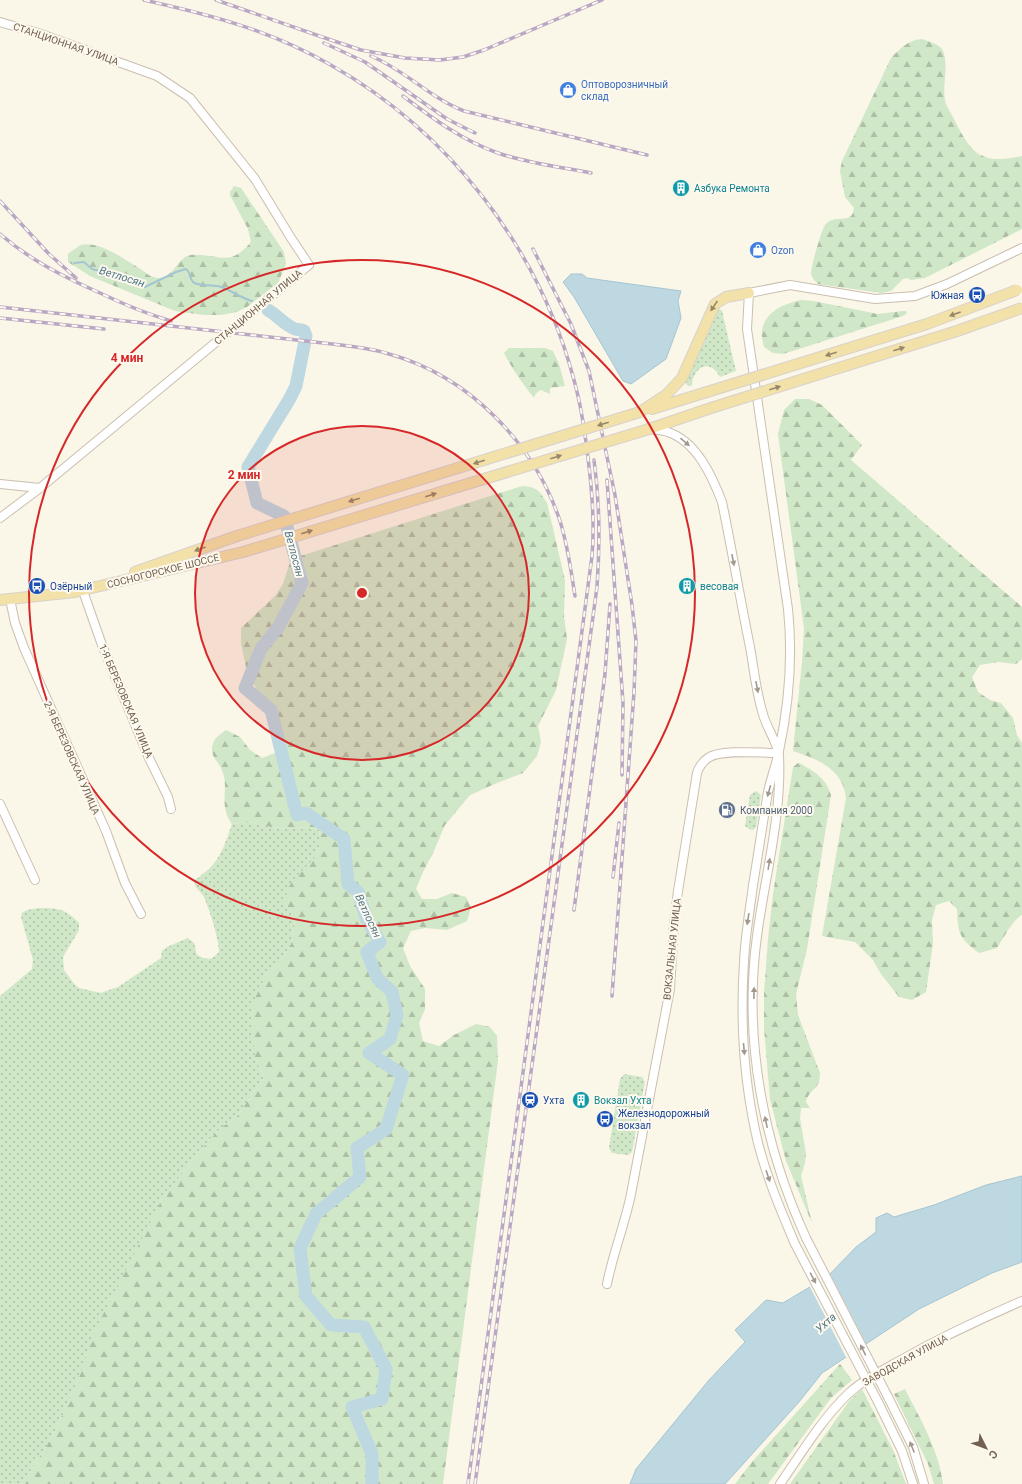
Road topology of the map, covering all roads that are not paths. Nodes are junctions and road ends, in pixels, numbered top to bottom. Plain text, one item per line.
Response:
1 (0, 22) edge
2 (1022, 248) edge
3 (1022, 288) edge
4 (749, 292) junction
5 (1022, 308) edge
6 (640, 412) junction
7 (649, 429) junction
8 (0, 484) edge
9 (40, 488) junction
10 (0, 518) edge
11 (83, 591) junction
12 (5, 599) edge
13 (779, 753) junction
14 (0, 804) edge
15 (171, 809) dead end
16 (35, 880) dead end
17 (142, 914) dead end
18 (607, 1284) dead end
19 (1022, 1301) edge
20 (780, 1484) edge
21 (913, 1484) edge
22 (924, 1484) edge

1 - 9 street, СТАНЦИОННАЯ УЛИЦА
2 - 4 street
3 -> 6 main road, СОСНОГОРСКОЕ ШОССЕ, bridge
4 -> 6 main road
4 - 13 street
7 -> 5 main road, СОСНОГОРСКОЕ ШОССЕ, bridge
6 -> 11 main road, СОСНОГОРСКОЕ ШОССЕ, bridge
11 -> 7 main road, СОСНОГОРСКОЕ ШОССЕ, bridge
7 -> 13 street
8 - 9 street
9 - 10 street, СТАНЦИОННАЯ УЛИЦА
11 - 12 main road, СОСНОГОРСКОЕ ШОССЕ
11 - 15 street, 1-Я БЕРЕЗОВСКАЯ УЛИЦА
12 - 17 street, 2-Я БЕРЕЗОВСКАЯ УЛИЦА
13 - 18 street, ВОКЗАЛЬНАЯ УЛИЦА
13 -> 21 street, bridge
22 -> 13 street, bridge
14 - 16 street
19 - 20 street, ЗАВОДСКАЯ УЛИЦА

